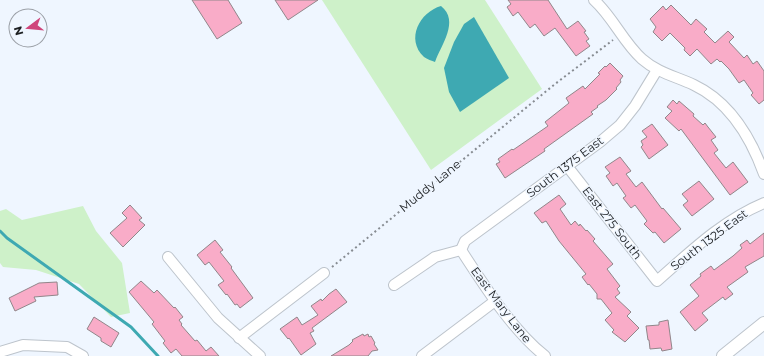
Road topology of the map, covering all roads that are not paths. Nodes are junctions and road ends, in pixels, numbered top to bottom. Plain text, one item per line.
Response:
1 (594, 0) edge
2 (657, 70) junction
3 (567, 166) junction
4 (764, 174) edge
5 (764, 202) edge
6 (461, 250) junction
7 (168, 257) dead end
8 (324, 273) road end
9 (657, 281) joint
10 (394, 285) dead end
11 (495, 301) junction
12 (764, 323) edge
13 (239, 338) junction
14 (0, 352) edge
15 (83, 356) edge
16 (260, 356) edge
17 (422, 356) edge
18 (545, 356) edge
19 (723, 356) edge

1 - 2 street
2 - 3 street, South 1375 East
2 - 4 street
3 - 6 street, South 1375 East
3 - 9 street, East 275 South
5 - 9 street, South 1325 East
6 - 10 street
6 - 11 street, East Mary Lane
7 - 13 street
8 - 13 street
11 - 17 street
11 - 18 street, East Mary Lane
12 - 19 street
13 - 16 street
14 - 15 street

